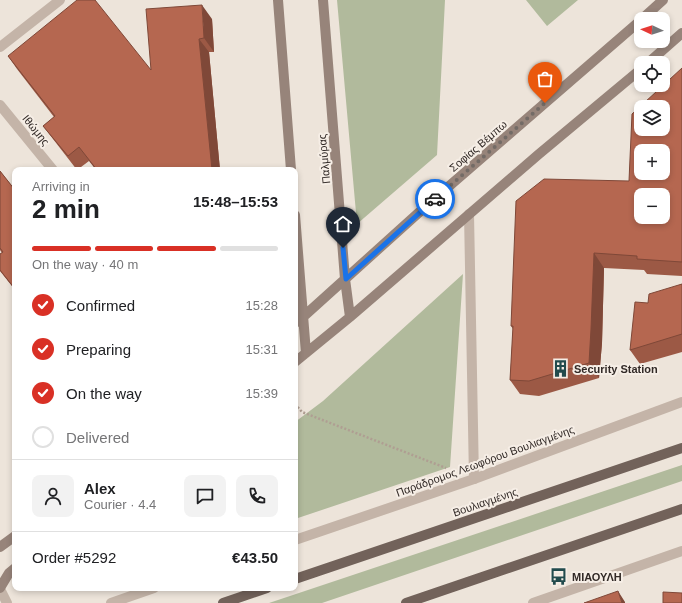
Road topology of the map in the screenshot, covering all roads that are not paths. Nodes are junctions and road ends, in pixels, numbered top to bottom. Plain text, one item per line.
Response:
1 (60, 0) edge
2 (278, 0) edge
3 (323, 0) edge
4 (664, 0) edge
5 (649, 12) edge
6 (634, 25) edge
7 (682, 33) edge
8 (0, 47) edge
9 (656, 56) edge
10 (634, 75) edge
11 (0, 105) edge
12 (51, 167) edge
13 (291, 167) edge
14 (470, 214) junction
15 (346, 279) junction
16 (298, 294) edge
17 (350, 316) junction
18 (299, 320) edge
19 (306, 353) junction
20 (298, 360) edge
21 (682, 402) edge
22 (682, 448) edge
23 (474, 479) junction
24 (682, 509) edge
25 (12, 538) edge
26 (298, 539) edge
27 (0, 547) edge
28 (682, 551) edge
29 (12, 570) edge
30 (298, 578) edge
31 (0, 588) edge
32 (145, 591) edge
33 (258, 591) edge
34 (7, 603) edge
35 (111, 603) edge
36 (223, 603) edge
37 (406, 603) edge
38 (533, 603) edge

1 - 8 street
2 - 13 main road
3 - 15 main road, Παλμύρας
4 - 5 main road, Σοφίας Βέμπω
6 - 15 main road, Σοφίας Βέμπω
7 - 9 main road
10 - 14 main road
11 - 12 street, Ιθώμης
14 - 17 main road
14 - 23 street
15 - 17 main road, Παλμύρας
15 - 18 main road, Σοφίας Βέμπω
16 - 18 main road
17 - 19 main road
18 - 19 main road
19 - 20 main road
21 - 23 street, Παράδρομος Λεωφόρου Βουλιαγμένης
22 - 30 main road, Βουλιαγμένης
23 - 26 street, Παράδρομος Λεωφόρου Βουλιαγμένης
24 - 37 main road
25 - 27 main road
28 - 38 street
29 - 31 main road
31 - 34 street
32 - 35 street
33 - 36 main road

